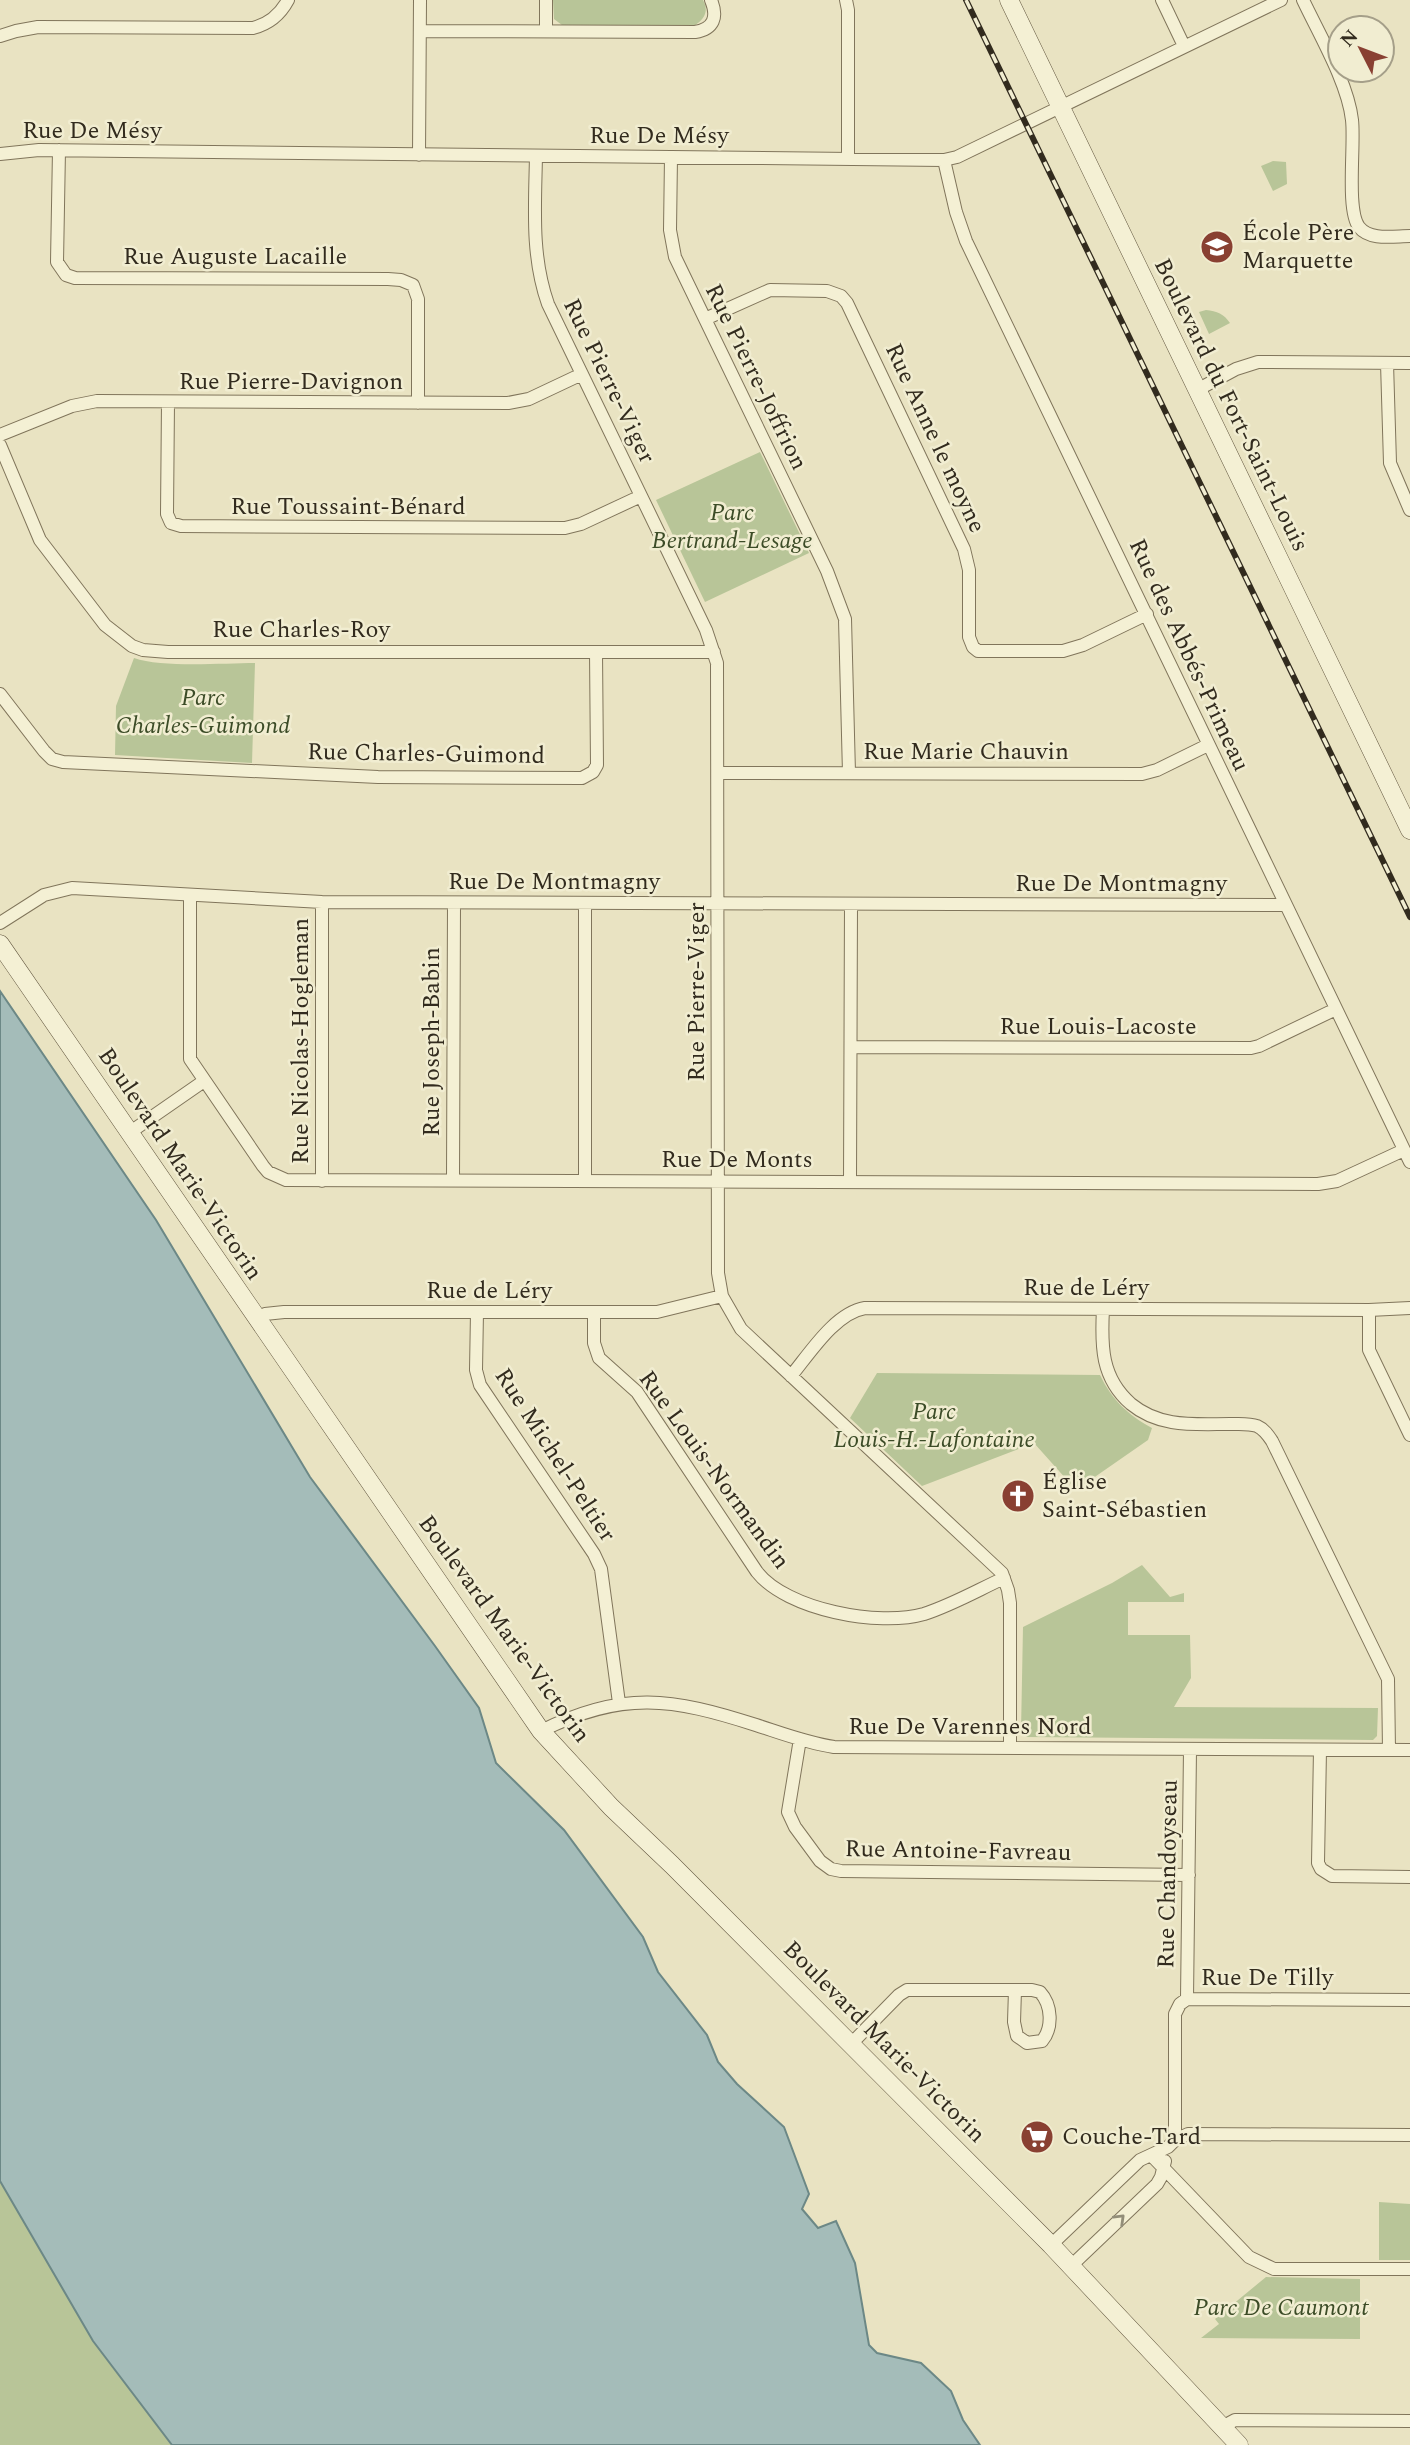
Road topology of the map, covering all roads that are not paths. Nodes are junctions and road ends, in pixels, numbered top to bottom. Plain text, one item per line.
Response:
1 (288, 0) edge
2 (420, 0) edge
3 (546, 0) edge
4 (711, 0) edge
5 (846, 0) edge
6 (1010, 0) edge
7 (1162, 0) edge
8 (1281, 0) edge
9 (1303, 0) edge
10 (546, 30) junction
11 (421, 31) junction
12 (0, 36) edge
13 (1184, 46) junction
14 (1060, 107) junction
15 (58, 150) junction
16 (0, 154) edge
17 (419, 155) junction
18 (536, 156) junction
19 (671, 158) junction
20 (848, 159) junction
21 (944, 160) junction
22 (1410, 236) edge
23 (705, 319) junction
24 (1387, 363) junction
25 (1410, 363) edge
26 (582, 374) junction
27 (1197, 390) junction
28 (168, 402) junction
29 (418, 403) junction
30 (0, 435) edge
31 (0, 445) edge
32 (641, 496) junction
33 (1410, 510) edge
34 (1147, 614) junction
35 (596, 652) junction
36 (714, 652) junction
37 (0, 694) edge
38 (1208, 745) junction
39 (718, 773) junction
40 (849, 773) junction
41 (1408, 819) edge
42 (190, 895) junction
43 (322, 902) junction
44 (454, 903) junction
45 (585, 903) junction
46 (718, 904) junction
47 (851, 904) junction
48 (1285, 905) junction
49 (0, 923) edge
50 (0, 944) edge
51 (1336, 1009) junction
52 (852, 1047) junction
53 (204, 1081) junction
54 (129, 1133) junction
55 (1407, 1156) edge
56 (322, 1181) junction
57 (453, 1181) junction
58 (584, 1181) junction
59 (850, 1181) junction
60 (718, 1182) junction
61 (722, 1296) junction
62 (1410, 1308) edge
63 (1103, 1309) junction
64 (1369, 1310) junction
65 (477, 1312) junction
66 (594, 1312) junction
67 (257, 1320) junction
68 (791, 1376) junction
69 (1410, 1435) edge
70 (1004, 1578) junction
71 (619, 1703) junction
72 (541, 1731) junction
73 (800, 1740) junction
74 (1010, 1747) junction
75 (1190, 1750) junction
76 (1320, 1750) junction
77 (1389, 1750) junction
78 (1410, 1750) edge
79 (1189, 1875) junction
80 (1410, 1877) edge
81 (1014, 1990) dead end
82 (1187, 1999) junction
83 (1410, 2000) edge
84 (851, 2044) junction
85 (1410, 2135) edge
86 (1172, 2143) junction
87 (1151, 2155) junction
88 (1164, 2168) junction
89 (1051, 2245) junction
90 (1071, 2266) junction
91 (1410, 2269) edge
92 (1410, 2421) edge
93 (1222, 2427) junction
94 (1239, 2445) edge

1 - 12 street
2 - 11 street
3 - 10 street
4 - 10 street
5 - 20 street
6 - 14 street, Boulevard du Fort-Saint-Louis
7 - 13 street
8 - 13 street, Rue De Mésy
9 - 22 street
10 - 11 street
11 - 17 street
13 - 14 street, Rue De Mésy
14 - 21 street, Rue De Mésy
14 - 27 street, Boulevard du Fort-Saint-Louis
15 - 16 street, Rue De Mésy
15 - 17 street, Rue De Mésy
15 - 29 street, Rue Auguste Lacaille
17 - 18 street, Rue De Mésy
18 - 19 street, Rue De Mésy
18 - 26 street, Rue Pierre-Viger
19 - 20 street, Rue De Mésy
19 - 23 street, Rue Pierre-Joffrion
20 - 21 street, Rue De Mésy
21 - 34 street, Rue des Abbés-Primeau
23 - 34 street, Rue Anne le moyne
23 - 40 street, Rue Pierre-Joffrion
24 - 25 street
24 - 27 street
24 - 33 street
26 - 29 street, Rue Pierre-Davignon
26 - 32 street, Rue Pierre-Viger
27 - 41 street, Boulevard du Fort-Saint-Louis
28 - 29 street, Rue Pierre-Davignon
28 - 30 street, Rue Pierre-Davignon
28 - 32 street, Rue Toussaint-Bénard
31 - 35 street, Rue Charles-Roy
32 - 36 street, Rue Pierre-Viger
34 - 38 street, Rue des Abbés-Primeau
35 - 36 street, Rue Charles-Roy
35 - 37 street, Rue Charles-Guimond
36 - 39 street, Rue Pierre-Viger
38 - 40 street, Rue Marie Chauvin
38 - 48 street, Rue des Abbés-Primeau
39 - 40 street, Rue Marie Chauvin
39 - 46 street, Rue Pierre-Viger
42 - 43 street, Rue De Montmagny
42 - 49 street, Rue De Montmagny
42 - 53 street, Rue De Monts
43 - 44 street, Rue De Montmagny
43 - 56 street, Rue Nicolas-Hogleman
44 - 45 street, Rue De Montmagny
44 - 57 street, Rue Joseph-Babin
45 - 46 street, Rue De Montmagny
45 - 58 street
46 - 47 street, Rue De Montmagny
46 - 60 street, Rue Pierre-Viger
47 - 48 street, Rue De Montmagny
47 - 52 street
48 - 51 street, Rue des Abbés-Primeau
50 - 54 street, Boulevard Marie-Victorin
51 - 52 street, Rue Louis-Lacoste
51 - 55 street, Rue des Abbés-Primeau
52 - 59 street
53 - 54 street
53 - 56 street, Rue De Monts
54 - 67 street, Boulevard Marie-Victorin
55 - 59 street, Rue De Monts
56 - 57 street, Rue De Monts
57 - 58 street, Rue De Monts
58 - 60 street, Rue De Monts
59 - 60 street, Rue De Monts
60 - 61 street, Rue Pierre-Viger
61 - 66 street, Rue de Léry
61 - 68 street, Rue Pierre-Viger
62 - 64 street, Rue de Léry
63 - 64 street, Rue de Léry
63 - 68 street, Rue de Léry
63 - 77 street
64 - 69 street
65 - 66 street, Rue de Léry
65 - 67 street, Rue de Léry
65 - 71 street, Rue Michel-Peltier
66 - 70 street, Rue Louis-Normandin
67 - 72 street, Boulevard Marie-Victorin
68 - 70 street, Rue Pierre-Viger
70 - 74 street
71 - 72 street, Rue De Varennes Nord
71 - 73 street, Rue De Varennes Nord
72 - 84 street, Boulevard Marie-Victorin
73 - 74 street, Rue De Varennes Nord
73 - 79 street, Rue Antoine-Favreau
74 - 75 street, Rue De Varennes Nord
75 - 76 street, Rue De Varennes Nord
75 - 79 street, Rue Chandoyseau
76 - 77 street, Rue De Varennes Nord
76 - 80 street
77 - 78 street, Rue De Varennes Nord
79 - 82 street, Rue Chandoyseau
81 - 84 street
82 - 83 street, Rue De Tilly
82 - 86 street, Rue De Tilly
84 - 89 street, Boulevard Marie-Victorin
85 - 86 street
86 - 87 street
86 - 88 street, Rue De Tilly
87 - 88 street
87 - 89 street
90 -> 88 street
88 - 91 street
89 - 90 street, Boulevard Marie-Victorin
90 - 93 street, Boulevard Marie-Victorin
92 - 93 street
93 - 94 street, Boulevard Marie-Victorin

